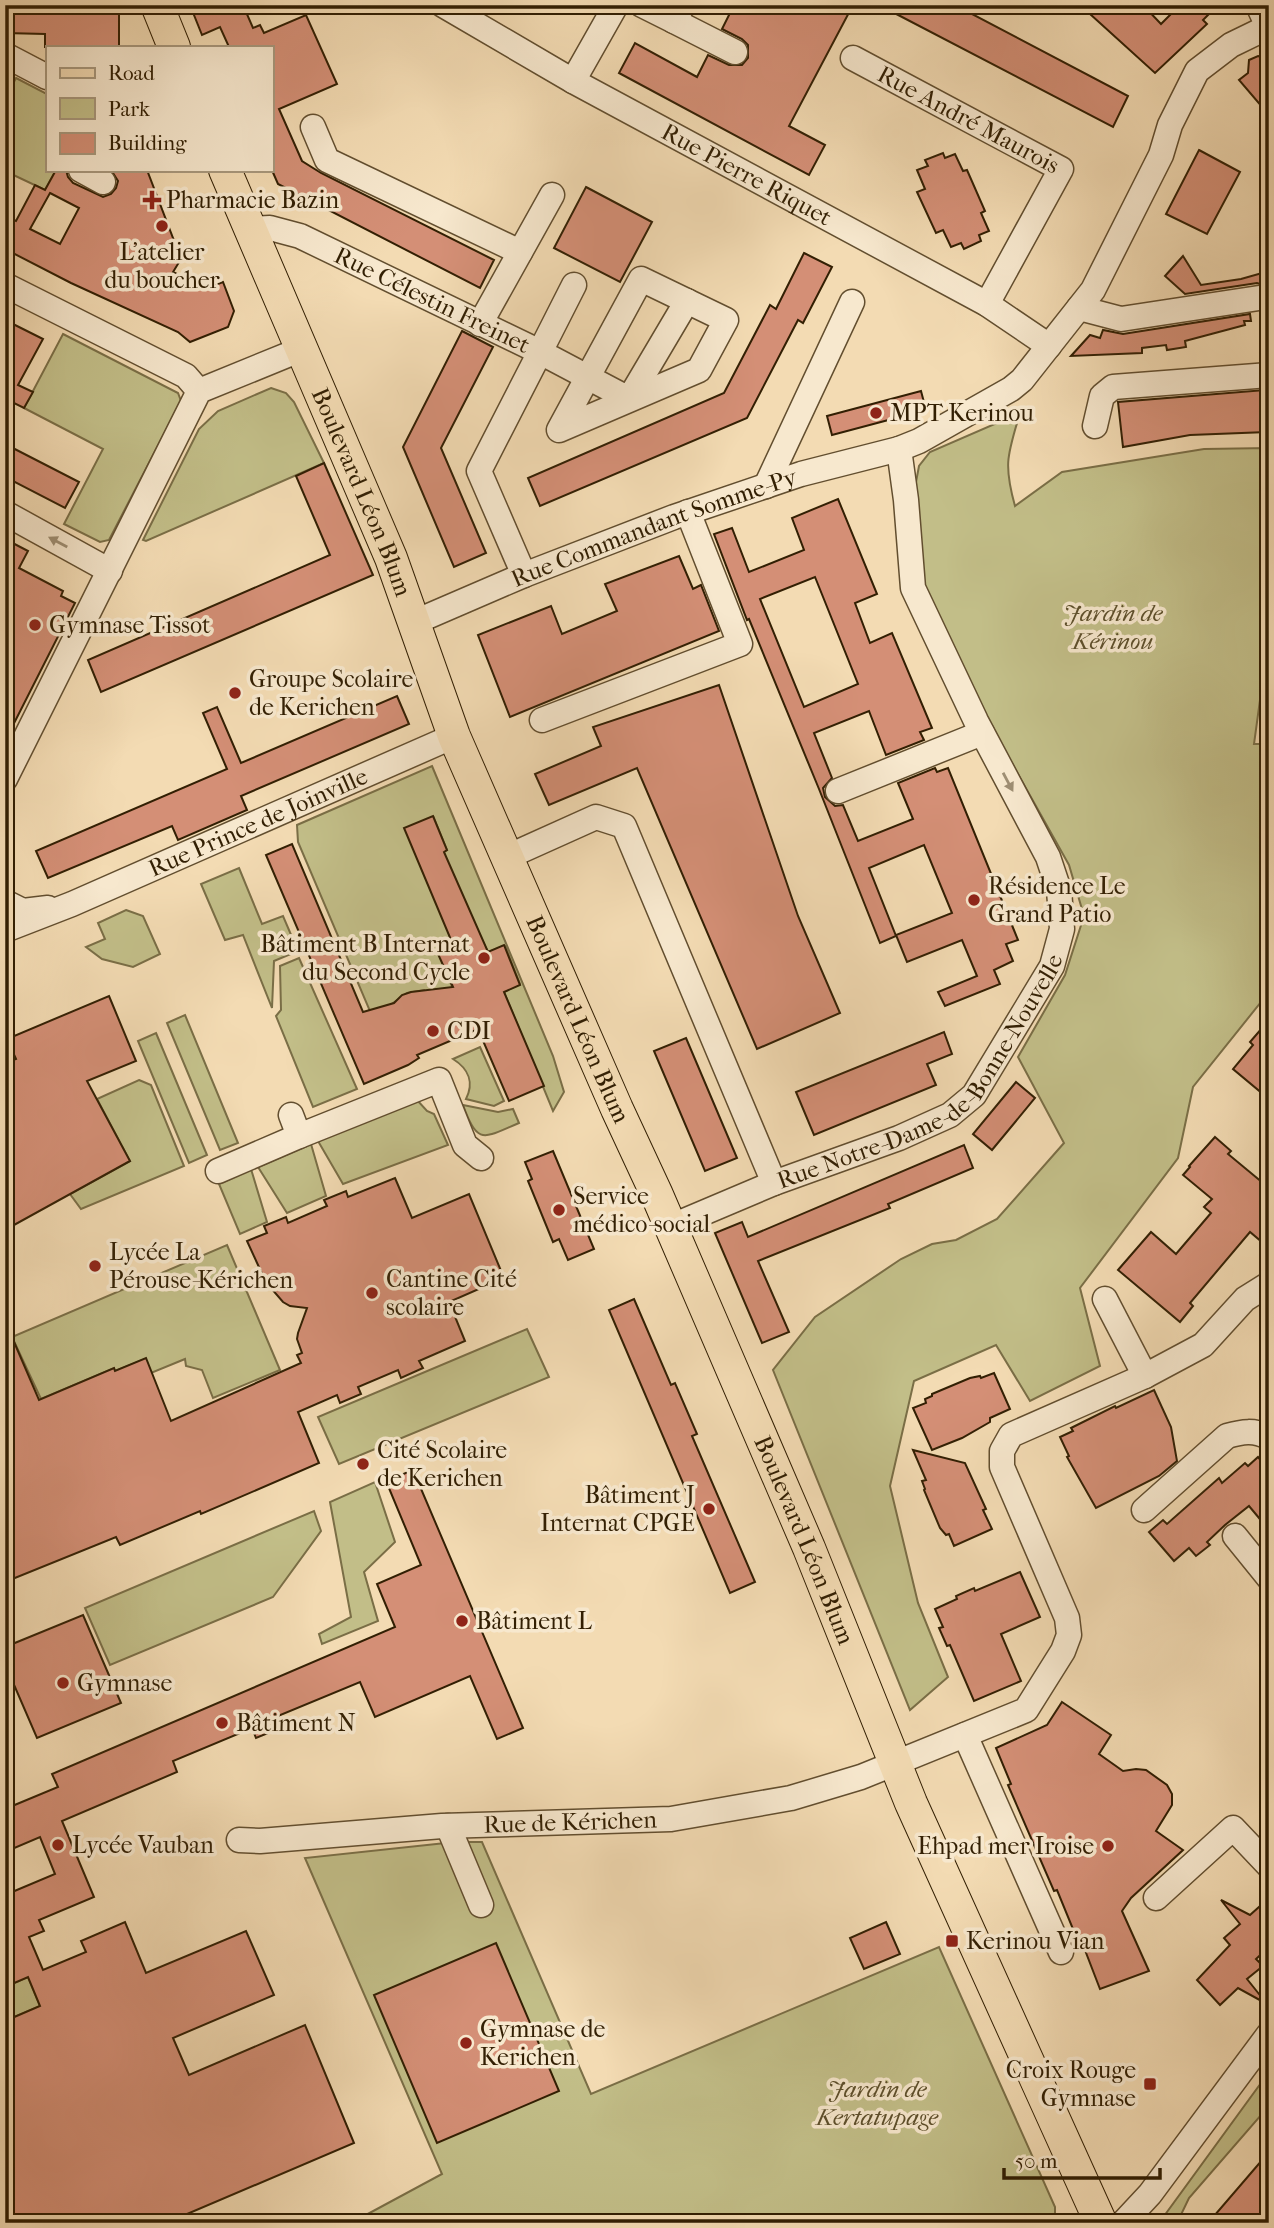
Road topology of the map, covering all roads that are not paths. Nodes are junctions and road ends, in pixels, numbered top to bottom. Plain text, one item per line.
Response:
1 (157, 5) edge
2 (443, 5) edge
3 (616, 5) edge
4 (642, 5) edge
5 (1258, 5) edge
6 (679, 13) edge
7 (1268, 28) edge
8 (174, 46) edge
9 (735, 52) dead end
10 (5, 55) edge
11 (853, 58) dead end
12 (46, 76) edge
13 (573, 81) junction
14 (313, 127) dead end
15 (85, 172) edge
16 (226, 172) edge
17 (103, 182) dead end
18 (552, 195) dead end
19 (250, 229) junction
20 (520, 252) junction
21 (5, 285) edge
22 (574, 285) dead end
23 (1259, 298) dead end
24 (687, 301) junction
25 (852, 302) dead end
26 (987, 304) junction
27 (1079, 308) junction
28 (480, 324) junction
29 (1049, 346) junction
30 (302, 349) junction
31 (540, 352) junction
32 (1269, 375) edge
33 (587, 377) junction
34 (199, 391) junction
35 (629, 400) junction
36 (1095, 426) dead end
37 (899, 449) junction
38 (766, 486) junction
39 (688, 512) junction
40 (5, 513) edge
41 (110, 571) junction
42 (524, 575) junction
43 (415, 622) junction
44 (542, 720) dead end
45 (979, 727) junction
46 (454, 736) junction
47 (5, 779) edge
48 (838, 791) dead end
49 (507, 857) junction
50 (5, 902) edge
51 (62, 908) junction
52 (5, 930) edge
53 (481, 1158) dead end
54 (218, 1171) dead end
55 (774, 1183) junction
56 (670, 1227) junction
57 (1269, 1284) edge
58 (1105, 1299) dead end
59 (1145, 1376) junction
60 (1269, 1438) edge
61 (1144, 1510) dead end
62 (1235, 1536) dead end
63 (1269, 1578) edge
64 (965, 1735) junction
65 (896, 1764) junction
66 (448, 1826) junction
67 (239, 1840) dead end
68 (1269, 1866) edge
69 (1156, 1898) dead end
70 (481, 1905) dead end
71 (1060, 1952) dead end
72 (1269, 2034) edge
73 (1101, 2223) edge
74 (1123, 2223) edge

1 - 8 main road
2 - 13 street, Rue Pierre Riquet
3 - 13 street
4 - 6 street
5 - 7 street
6 - 9 street
7 - 27 street
10 - 12 street
11 - 26 street, Rue André Maurois
13 - 26 street, Rue Pierre Riquet
14 - 20 street
15 - 17 street
16 - 19 main road, Boulevard Léon Blum
18 - 20 street
19 - 28 street, Rue Célestin Freinet
19 - 30 main road, Boulevard Léon Blum
20 - 28 street
21 - 34 street
22 - 31 street
23 - 27 street
24 - 33 street
24 - 35 street
24 - 35 street
25 - 38 street
26 - 29 street, Rue Pierre Riquet
27 - 29 street
28 - 31 street, Rue Célestin Freinet
29 - 37 street
30 - 34 street
30 - 43 main road, Boulevard Léon Blum
31 - 33 street
31 - 42 street, Rue Célestin Freinet
32 - 36 street
33 - 35 street
33 - 35 street
34 - 41 street
37 - 38 street, Rue Commandant Somme-Py
37 - 45 street, Rue Notre-Dame-de-Bonne-Nouvelle
38 - 39 street, Rue Commandant Somme-Py
39 - 42 street, Rue Commandant Somme-Py
39 - 44 street
41 -> 40 street
41 - 47 street
42 - 43 street, Rue Commandant Somme-Py
43 - 46 main road, Boulevard Léon Blum
45 - 48 street
45 -> 55 street, Rue Notre-Dame-de-Bonne-Nouvelle
46 - 49 main road, Boulevard Léon Blum
46 - 51 street, Rue Prince de Joinville
49 - 55 street
49 - 56 main road, Boulevard Léon Blum
50 - 51 street, Rue Prince de Joinville
51 - 52 street, Rue Prince de Joinville
53 - 54 street
55 - 56 street, Rue Notre-Dame-de-Bonne-Nouvelle
56 - 65 main road, Boulevard Léon Blum
57 - 59 street
58 - 59 street
59 - 64 street, Rue de Kérichen
60 - 61 street
62 - 63 street
64 - 65 street, Rue de Kérichen
64 - 71 street
65 - 66 street, Rue de Kérichen
65 - 73 main road, Boulevard Léon Blum
66 - 67 street, Rue de Kérichen
66 - 70 street
68 - 69 street
72 - 74 street

